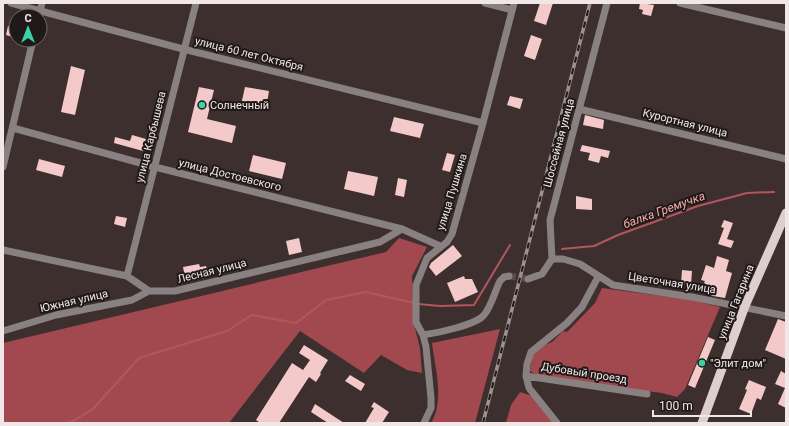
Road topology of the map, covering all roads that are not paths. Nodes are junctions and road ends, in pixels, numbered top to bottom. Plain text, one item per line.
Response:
1 (11, 3) edge
2 (196, 3) edge
3 (485, 3) edge
4 (607, 3) edge
5 (680, 3) edge
6 (513, 7) edge
7 (32, 8) edge
8 (48, 12) edge
9 (786, 28) edge
10 (31, 48) edge
11 (183, 49) junction
12 (579, 108) junction
13 (483, 123) junction
14 (13, 128) junction
15 (786, 159) edge
16 (3, 167) edge
17 (155, 167) junction
18 (786, 213) edge
19 (402, 229) junction
20 (440, 246) junction
21 (3, 250) edge
22 (552, 259) junction
23 (127, 276) junction
24 (509, 276) dead end
25 (598, 277) junction
26 (528, 279) tunnel mouth
27 (149, 291) junction
28 (745, 306) junction
29 (786, 316) edge
30 (3, 331) edge
31 (423, 335) junction
32 (526, 376) junction
33 (647, 394) dead end
34 (424, 423) edge
35 (557, 423) edge
36 (702, 423) edge

1 - 7 street, улица 60 лет Октября
2 - 11 street, улица Карбышева
3 - 6 street
4 - 12 street, Шоссейная улица
5 - 9 street
6 - 13 street, улица Пушкина
8 - 11 street, улица 60 лет Октября
10 - 14 street
11 - 13 street, улица 60 лет Октября
11 - 17 street, улица Карбышева
12 - 15 street, Курортная улица
12 - 22 street, Шоссейная улица
13 - 20 street, улица Пушкина
14 - 16 street
14 - 17 street, улица Достоевского
17 - 19 street, улица Достоевского
17 - 23 street, улица Карбышева
18 - 28 main road, улица Гагарина
19 - 20 street, улица Достоевского
19 - 27 street, Лесная улица
20 - 31 street, улица Пушкина
21 - 23 street
22 - 25 street, Цветочная улица
22 - 26 street
23 - 27 street
24 - 31 street
25 - 28 street, Цветочная улица
25 - 32 street
27 - 30 street, Южная улица
28 - 29 street, Цветочная улица
28 - 36 main road, улица Гагарина
31 - 34 street, улица Пушкина
32 - 33 street, Дубовый проезд
32 - 35 street, Дубовый проезд

